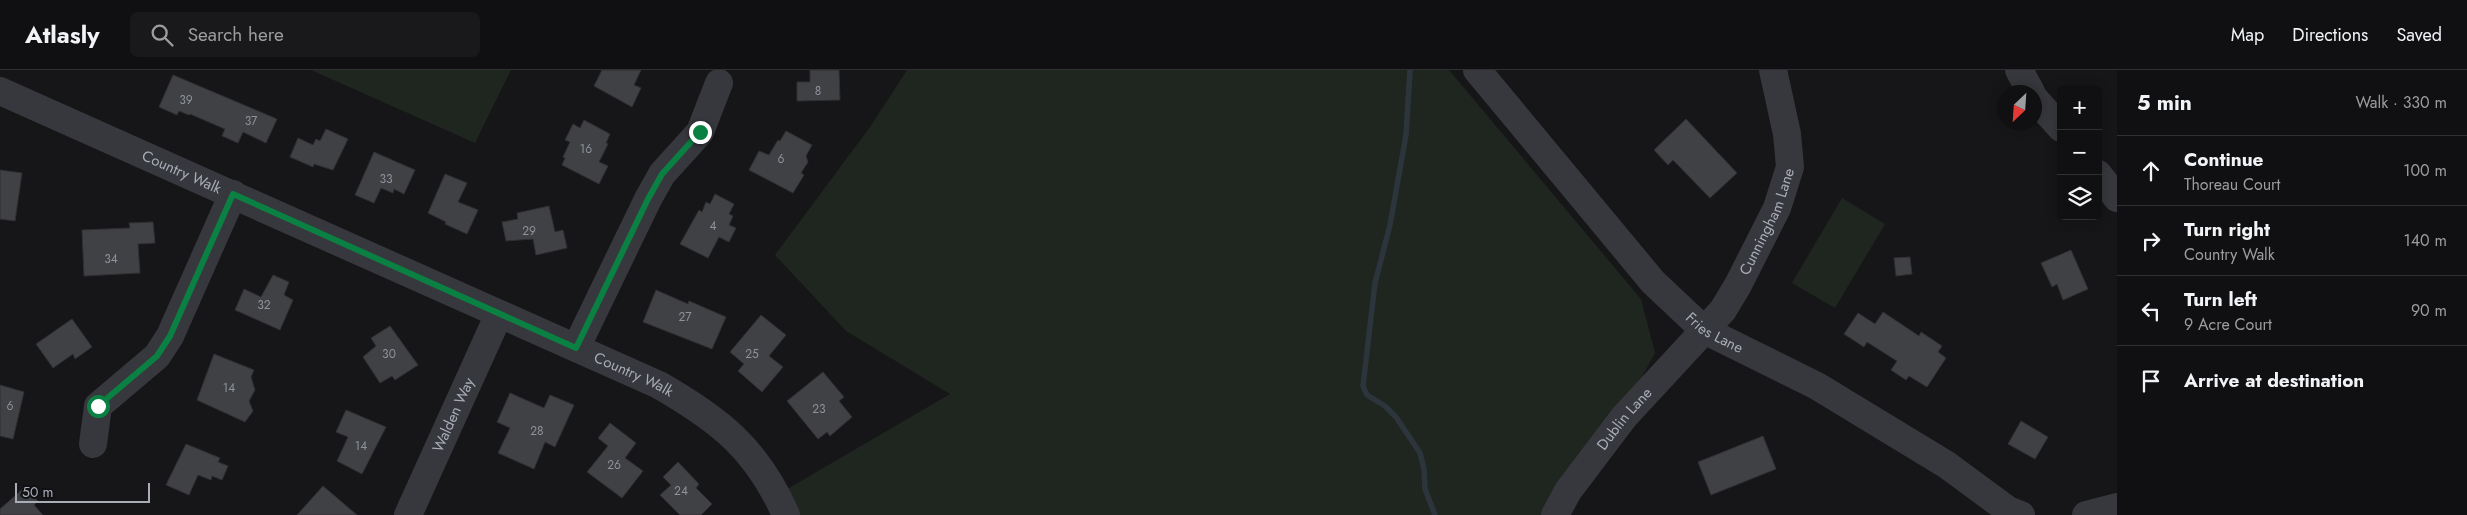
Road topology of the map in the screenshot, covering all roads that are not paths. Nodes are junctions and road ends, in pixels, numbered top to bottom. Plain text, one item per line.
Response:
1 (1477, 70) edge
2 (1773, 70) edge
3 (2019, 70) edge
4 (719, 83) dead end
5 (2027, 85) edge
6 (0, 91) edge
7 (2042, 107) edge
8 (2057, 124) edge
9 (2099, 175) edge
10 (233, 194) junction
11 (2117, 198) edge
12 (499, 314) junction
13 (1704, 330) junction
14 (576, 348) junction
15 (93, 444) dead end
16 (2117, 506) edge
17 (408, 515) edge
18 (786, 515) edge
19 (1555, 515) edge
20 (2021, 515) edge
21 (2086, 515) edge

1 - 13 street, Fries Lane
2 - 13 street, Cunningham Lane
3 - 5 street
4 - 14 street
6 - 10 street, Country Walk
7 - 8 street
9 - 11 street
10 - 12 street, Country Walk
10 - 15 street
12 - 14 street, Country Walk
12 - 17 street, Walden Way
13 - 19 street, Dublin Lane
13 - 20 street, Fries Lane
14 - 18 street, Country Walk
16 - 21 street

